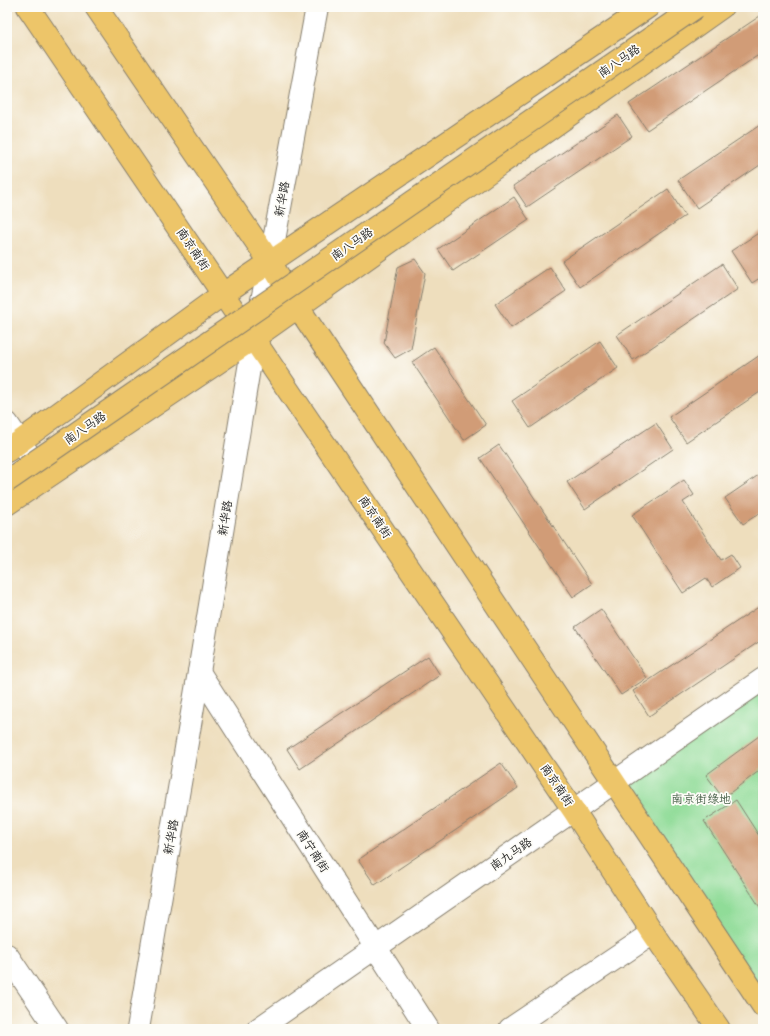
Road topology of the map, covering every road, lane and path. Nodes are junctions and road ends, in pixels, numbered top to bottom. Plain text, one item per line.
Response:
1 (28, 7) edge
2 (96, 7) edge
3 (317, 7) edge
4 (648, 7) edge
5 (696, 7) edge
6 (722, 7) edge
7 (270, 262) junction
8 (223, 294) junction
9 (298, 307) junction
10 (254, 338) junction
11 (7, 423) edge
12 (13, 447) edge
13 (45, 478) junction
14 (7, 481) edge
15 (7, 504) edge
16 (200, 672) junction
17 (763, 680) edge
18 (614, 782) junction
19 (574, 811) junction
20 (653, 933) junction
21 (375, 948) junction
22 (7, 955) edge
23 (763, 1006) edge
24 (57, 1029) edge
25 (138, 1029) edge
26 (258, 1029) edge
27 (428, 1029) edge
28 (510, 1029) edge
29 (719, 1029) edge

1 - 8 main road, 南京南街
2 - 7 main road
3 - 7 street, 新华路
4 - 7 main road
5 - 14 main road, 南八马路, bridge
6 - 9 main road, 南八马路
7 - 8 main road
7 - 9 main road
7 - 10 street, 新华路
8 - 10 main road, 南京南街
8 - 12 main road
9 - 10 main road, 南八马路
9 - 18 main road
10 - 13 main road, 南八马路
10 - 16 street, 新华路
10 - 19 main road, 南京南街
11 - 12 street
12 - 13 street
13 - 15 main road, 南八马路
16 - 21 street, 南宁南街
16 - 25 street, 新华路
17 - 18 street, 南九马路
18 - 19 street, 南九马路
18 - 23 main road
19 - 20 main road, 南京南街
19 - 21 street, 南九马路
20 - 28 street
20 - 29 main road, 南京南街
21 - 26 street, 南九马路
21 - 27 street, 南宁南街
22 - 24 street

